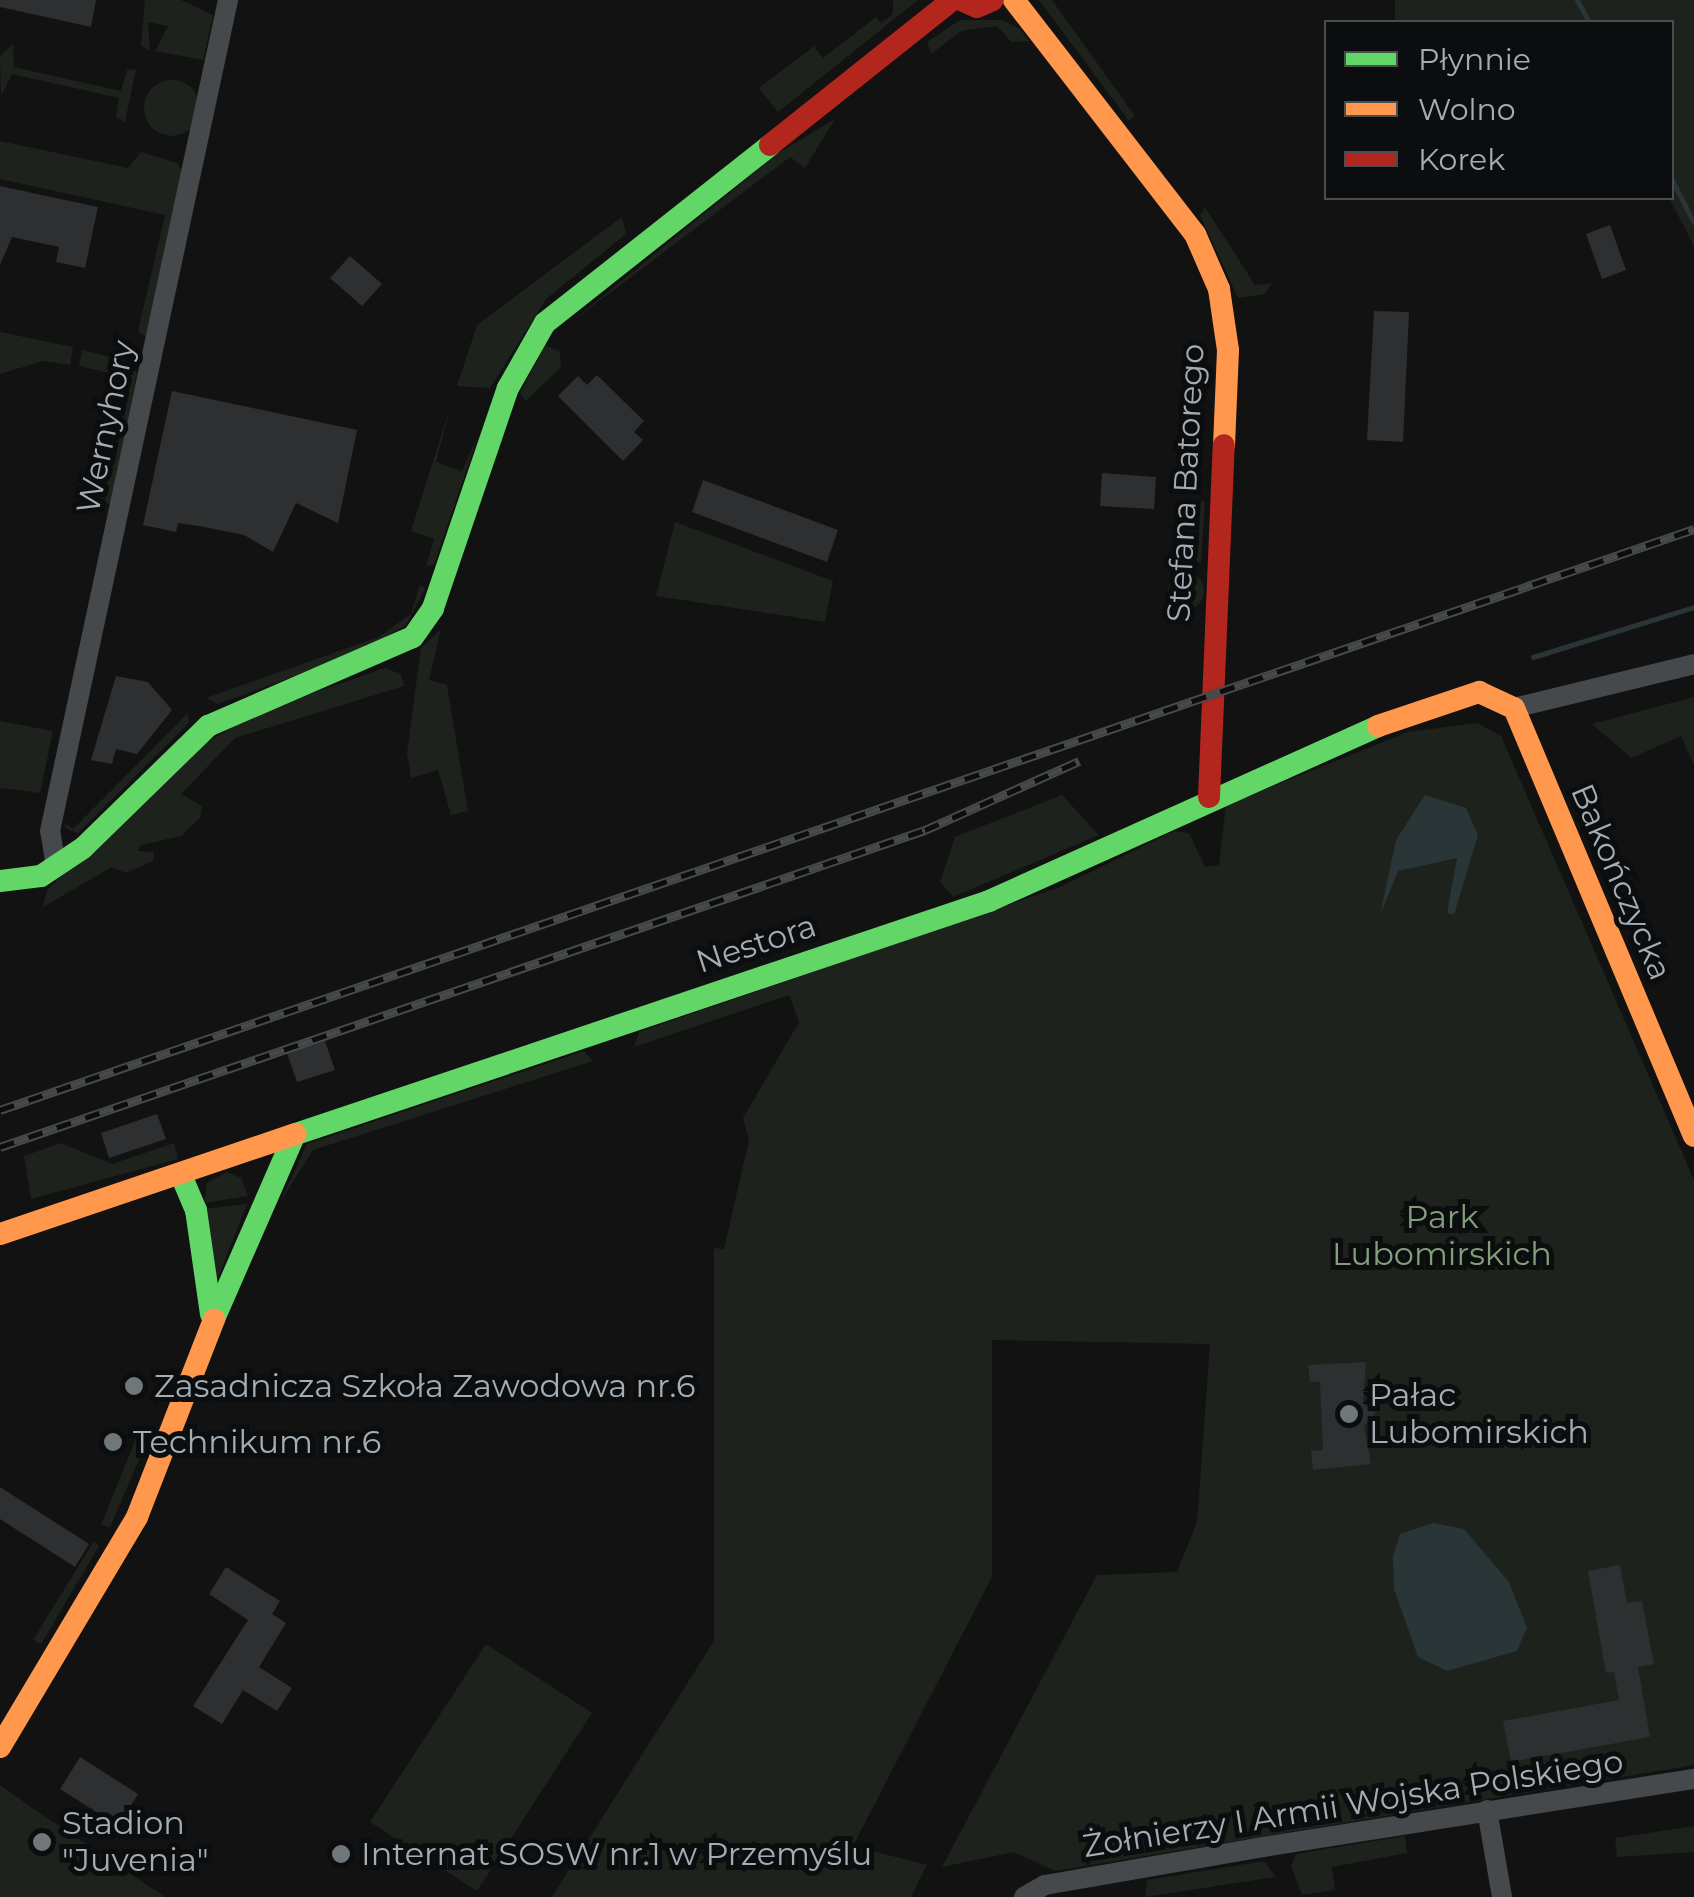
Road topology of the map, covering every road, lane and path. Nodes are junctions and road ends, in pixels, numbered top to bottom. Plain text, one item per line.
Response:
1 (228, 0) edge
2 (952, 0) edge
3 (960, 0) edge
4 (993, 0) edge
5 (1014, 0) edge
6 (1694, 664) edge
7 (1514, 708) junction
8 (1208, 797) junction
9 (56, 867) junction
10 (0, 881) edge
11 (294, 1136) junction
12 (1694, 1136) edge
13 (216, 1162) junction
14 (182, 1175) junction
15 (258, 1208) junction
16 (0, 1234) edge
17 (212, 1324) junction
18 (0, 1748) edge
19 (1694, 1779) edge
20 (1487, 1810) junction
21 (1024, 1897) edge
22 (1502, 1897) edge

1 - 9 street, Wernyhory
2 - 9 street
3 - 4 street
5 - 8 street, Stefana Batorego
6 - 7 street
7 - 8 street, Nestora
7 - 12 street, Bakończycka
8 - 11 street, Nestora
9 - 10 street
11 - 13 street, Nestora
11 - 15 street
13 - 14 street, Nestora
13 - 15 street
14 - 16 street, Nestora
14 - 17 street
15 - 17 street
17 - 18 street
19 - 20 street, Żołnierzy I Armii Wojska Polskiego
20 - 21 street, Żołnierzy I Armii Wojska Polskiego
20 - 22 street

